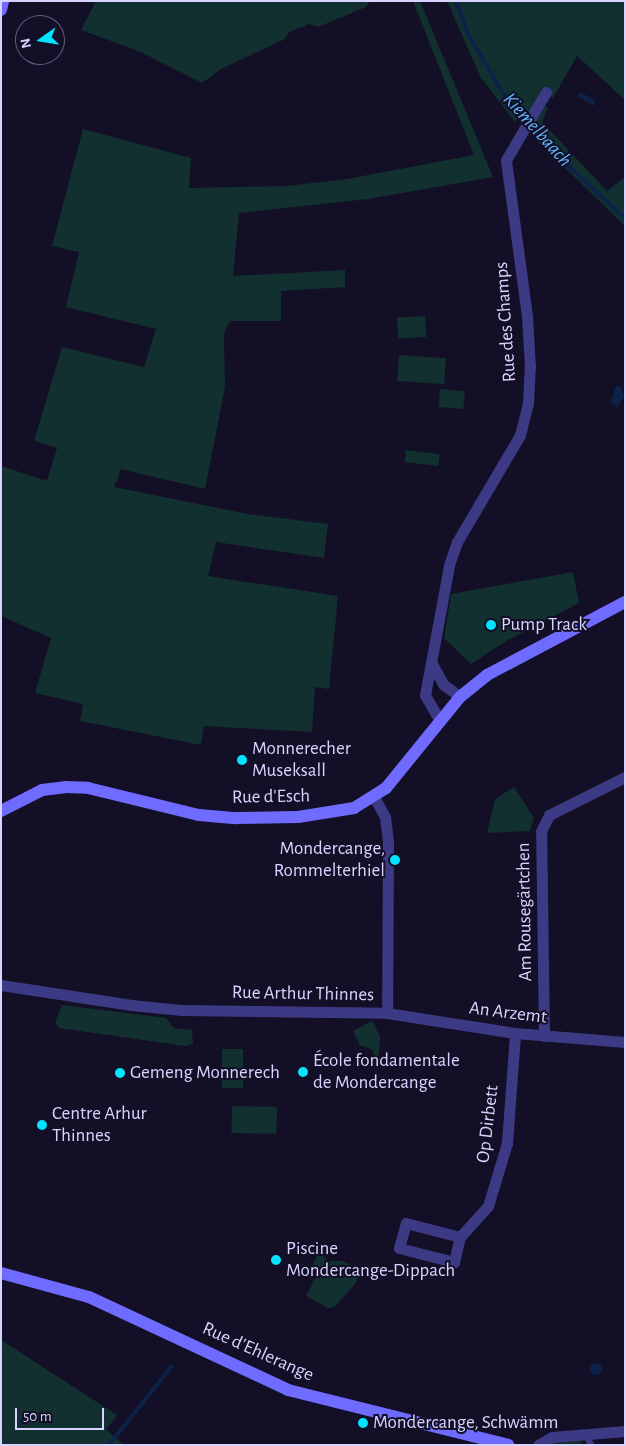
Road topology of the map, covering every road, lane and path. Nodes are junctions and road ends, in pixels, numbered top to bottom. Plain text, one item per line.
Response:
1 (3, 1) edge
2 (1, 10) edge
3 (546, 92) dead end
4 (625, 602) edge
5 (430, 660) junction
6 (460, 698) junction
7 (440, 720) junction
8 (625, 776) edge
9 (374, 797) junction
10 (1, 811) edge
11 (6, 986) edge
12 (387, 1013) junction
13 (515, 1034) junction
14 (544, 1036) junction
15 (625, 1042) edge
16 (460, 1237) junction
17 (1, 1273) edge
18 (625, 1431) edge
19 (584, 1433) junction
20 (508, 1445) edge
21 (538, 1445) edge
22 (592, 1445) edge

1 - 2 main road
3 - 5 street, Rue des Champs
4 - 6 main road, Rue d'Esch
5 - 6 street
5 - 7 street, Rue des Champs
6 - 7 main road, Rue d'Esch
7 - 9 main road, Rue d'Esch
8 - 14 street, Am Rousegärtchen
9 - 10 main road, Rue d'Esch
9 - 12 street, Rue Arthur Thinnes
11 - 12 street, Rue Arthur Thinnes
12 - 13 street, An Arzemt
13 - 14 street, An Arzemt
13 - 16 street, Op Dirbett
14 - 15 street, An Arzemt
16 - 16 street, Op Dirbett
17 - 20 main road, Rue d'Ehlerange
18 - 19 street
19 - 21 street
19 - 22 lane

